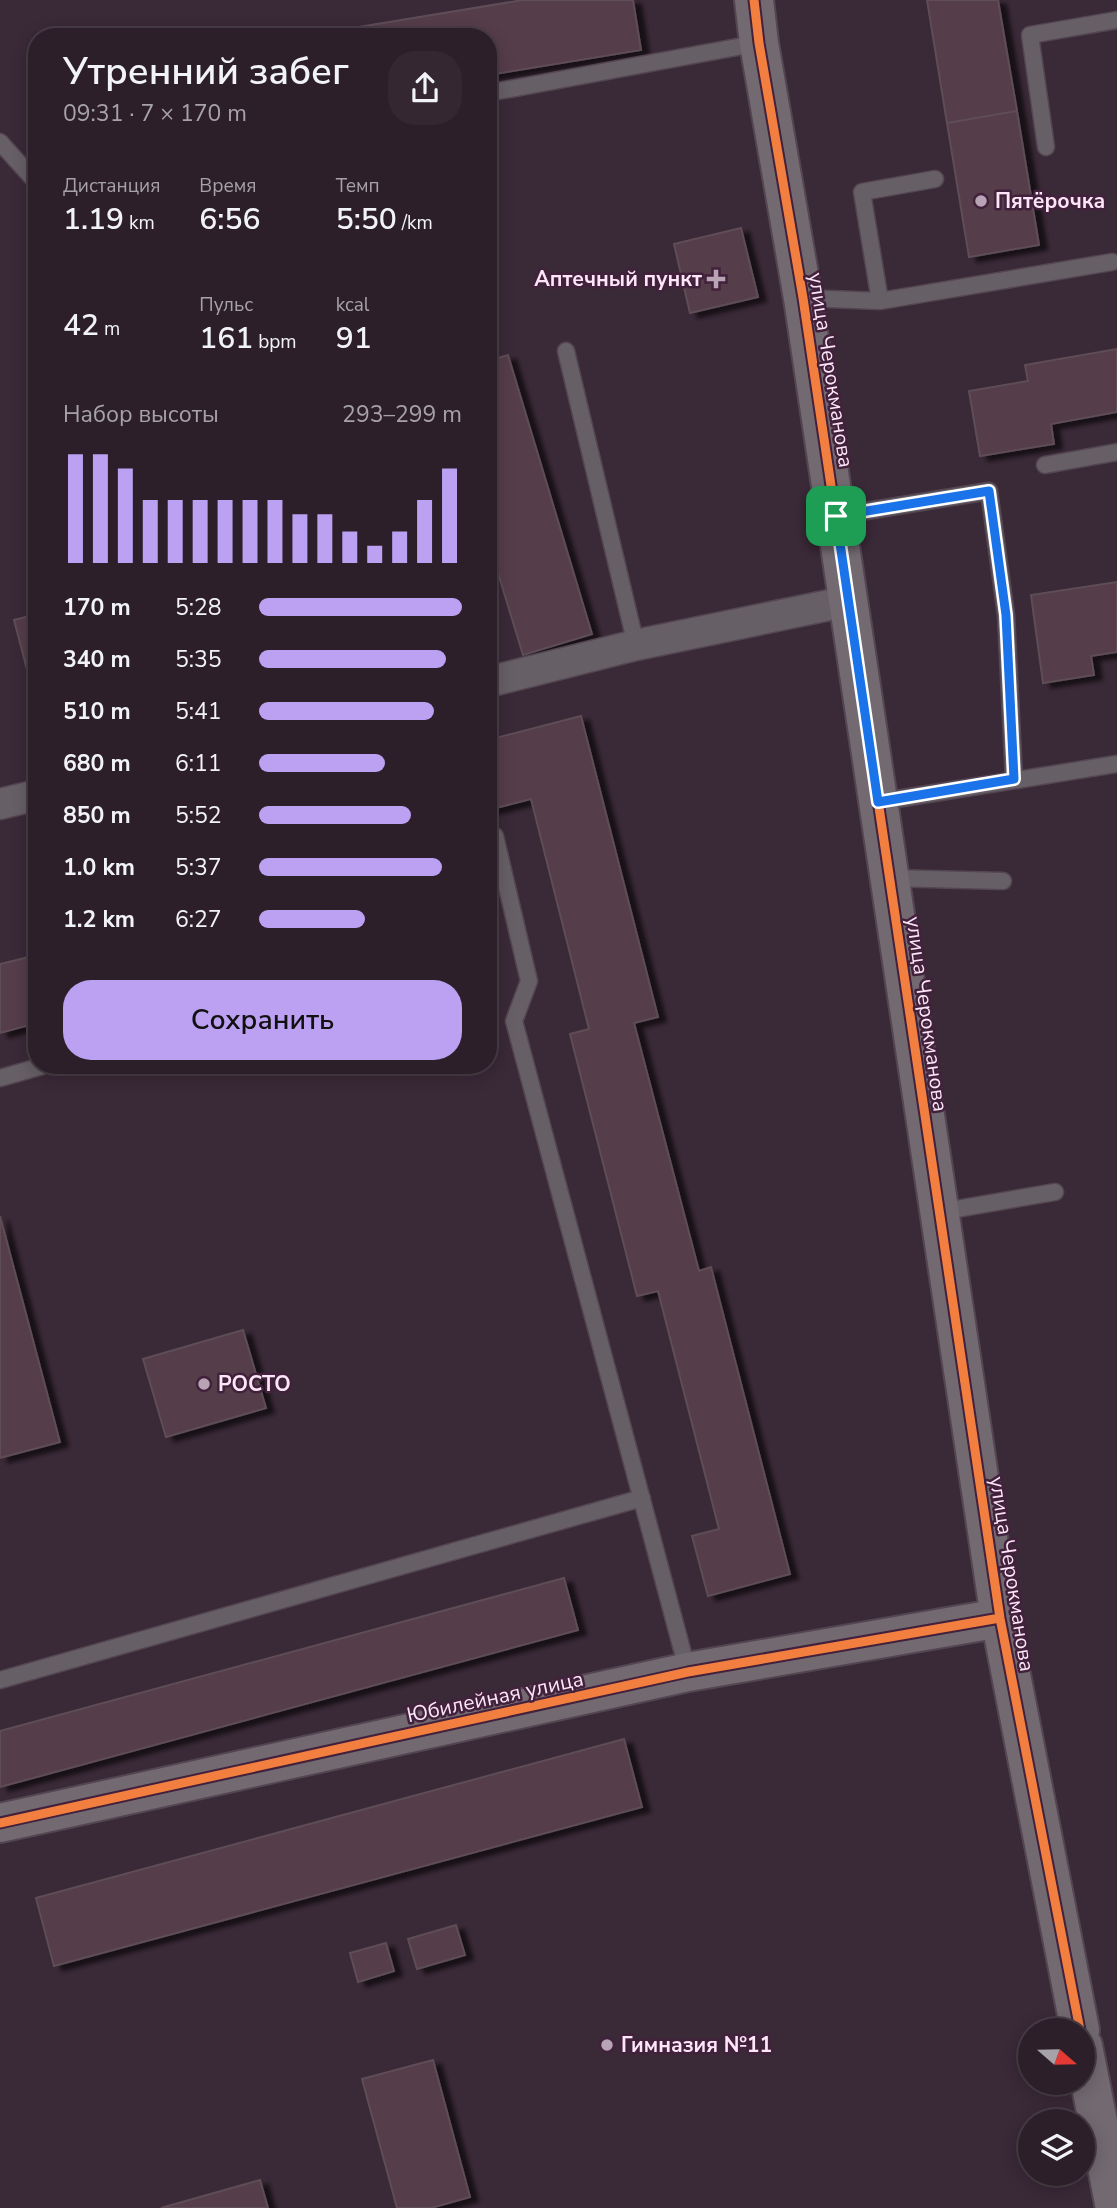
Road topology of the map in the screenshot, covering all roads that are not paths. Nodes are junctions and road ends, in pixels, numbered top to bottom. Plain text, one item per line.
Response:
1 (754, 0) edge
2 (1117, 20) edge
3 (759, 43) junction
4 (497, 91) edge
5 (0, 142) edge
6 (1046, 147) dead end
7 (28, 173) edge
8 (935, 178) dead end
9 (1112, 262) dead end
10 (803, 298) junction
11 (880, 301) junction
12 (566, 351) dead end
13 (1117, 452) edge
14 (1045, 465) dead end
15 (836, 516) junction
16 (849, 601) junction
17 (636, 645) junction
18 (497, 680) edge
19 (1117, 764) edge
20 (1014, 779) junction
21 (28, 797) edge
22 (878, 802) junction
23 (0, 804) edge
24 (497, 845) edge
25 (889, 878) junction
26 (1003, 881) dead end
27 (28, 1070) edge
28 (0, 1078) edge
29 (1055, 1192) dead end
30 (939, 1212) junction
31 (642, 1498) junction
32 (1000, 1618) junction
33 (688, 1672) junction
34 (0, 1680) edge
35 (0, 1823) edge
36 (1078, 2018) edge
37 (1093, 2095) edge
38 (1115, 2208) edge

1 - 3 street, улица Черокманова
2 - 6 lane
3 - 4 lane
3 - 10 street, улица Черокманова
5 - 7 lane
8 - 11 lane
9 - 11 lane
10 - 11 lane
10 - 15 street, улица Черокманова
12 - 17 lane
13 - 14 lane
15 - 16 street, улица Черокманова
15 - 20 lane
16 - 17 street
16 - 22 street, улица Черокманова
17 - 18 street
19 - 20 lane
20 - 22 lane
21 - 23 street
22 - 25 street, улица Черокманова
24 - 31 lane
25 - 26 lane
25 - 30 street, улица Черокманова
27 - 28 lane
29 - 30 lane
30 - 32 street, улица Черокманова
31 - 33 lane
31 - 34 lane
32 - 33 street, Юбилейная улица
32 - 36 street, улица Черокманова
33 - 35 street, Юбилейная улица
37 - 38 street

